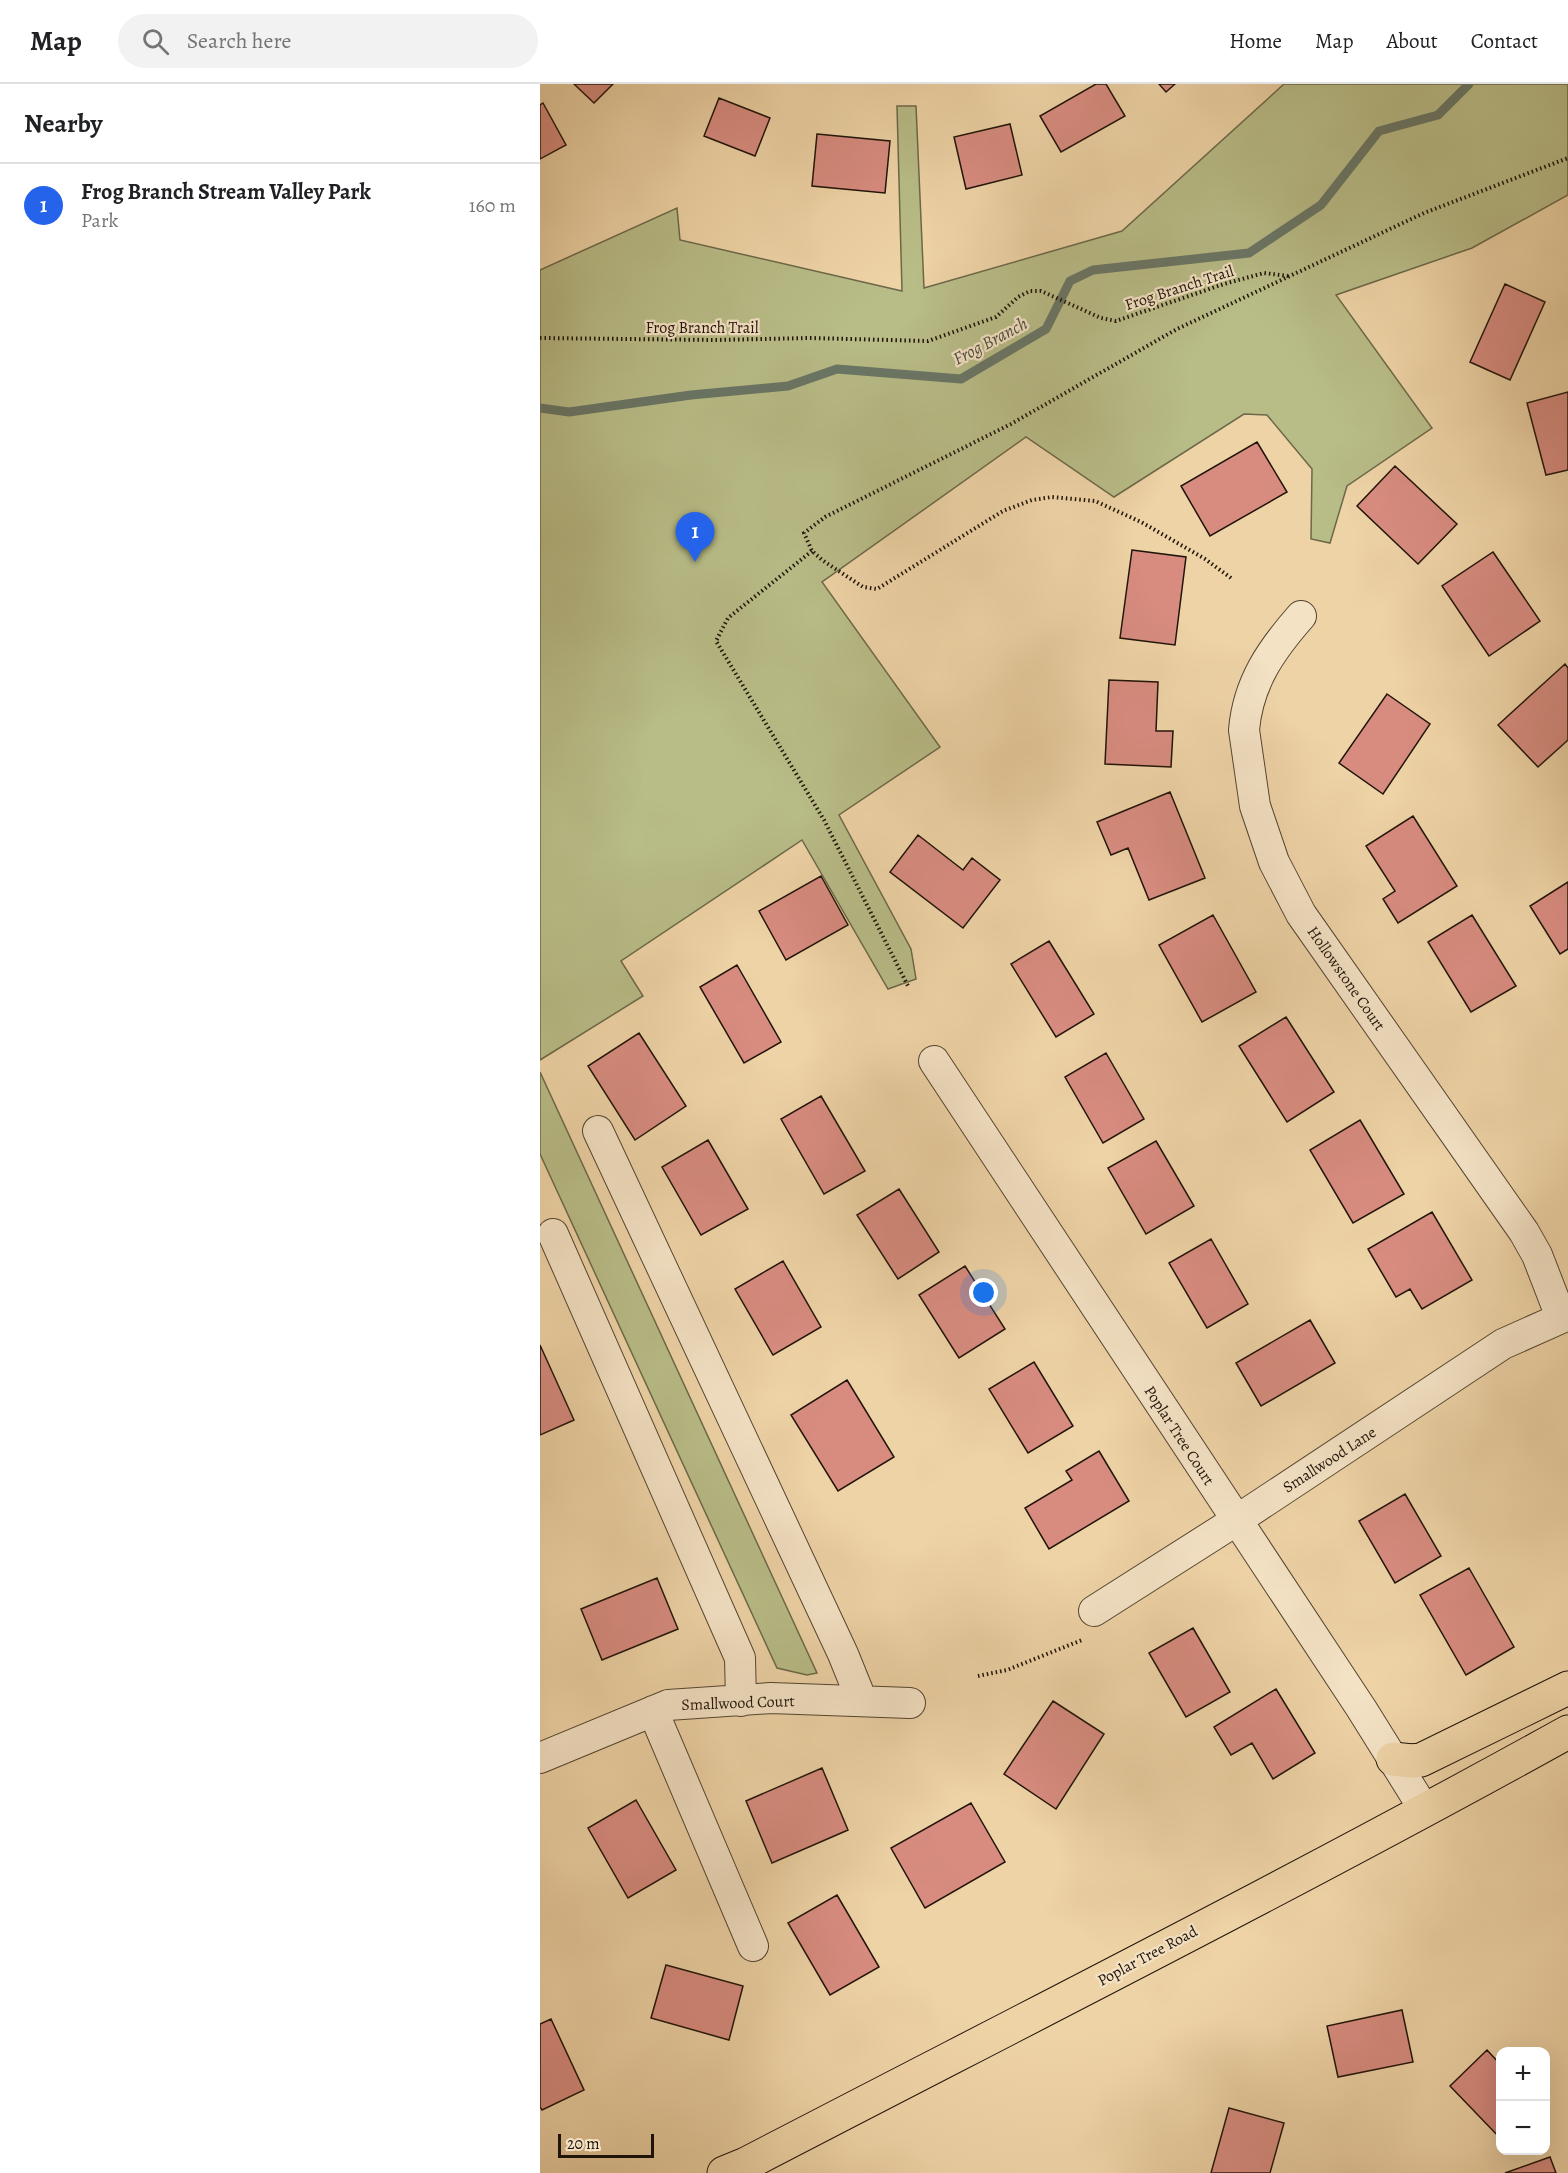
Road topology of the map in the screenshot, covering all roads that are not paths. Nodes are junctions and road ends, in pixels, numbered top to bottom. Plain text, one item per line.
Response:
1 (1301, 616) dead end
2 (934, 1061) dead end
3 (598, 1131) dead end
4 (553, 1234) dead end
5 (1564, 1316) edge
6 (1237, 1520) junction
7 (1093, 1623) road end
8 (1568, 1688) edge
9 (741, 1701) junction
10 (862, 1701) junction
11 (910, 1703) dead end
12 (653, 1711) junction
13 (1568, 1732) edge
14 (540, 1758) edge
15 (1393, 1760) junction
16 (1424, 1809) junction
17 (753, 1946) dead end
18 (724, 2173) edge

1 - 5 street, Hollowstone Court
2 - 6 street, Poplar Tree Court
3 - 10 street
4 - 9 street
5 - 6 street, Smallwood Lane
6 - 7 street, Smallwood Lane
6 - 15 street, Poplar Tree Court
8 - 15 main road
9 - 10 street, Smallwood Court
9 - 12 street, Smallwood Court
10 - 11 street, Smallwood Court
12 - 14 street, Smallwood Court
12 - 17 street
13 - 16 main road, Poplar Tree Road
15 - 16 street, Poplar Tree Court
16 - 18 main road, Poplar Tree Road

